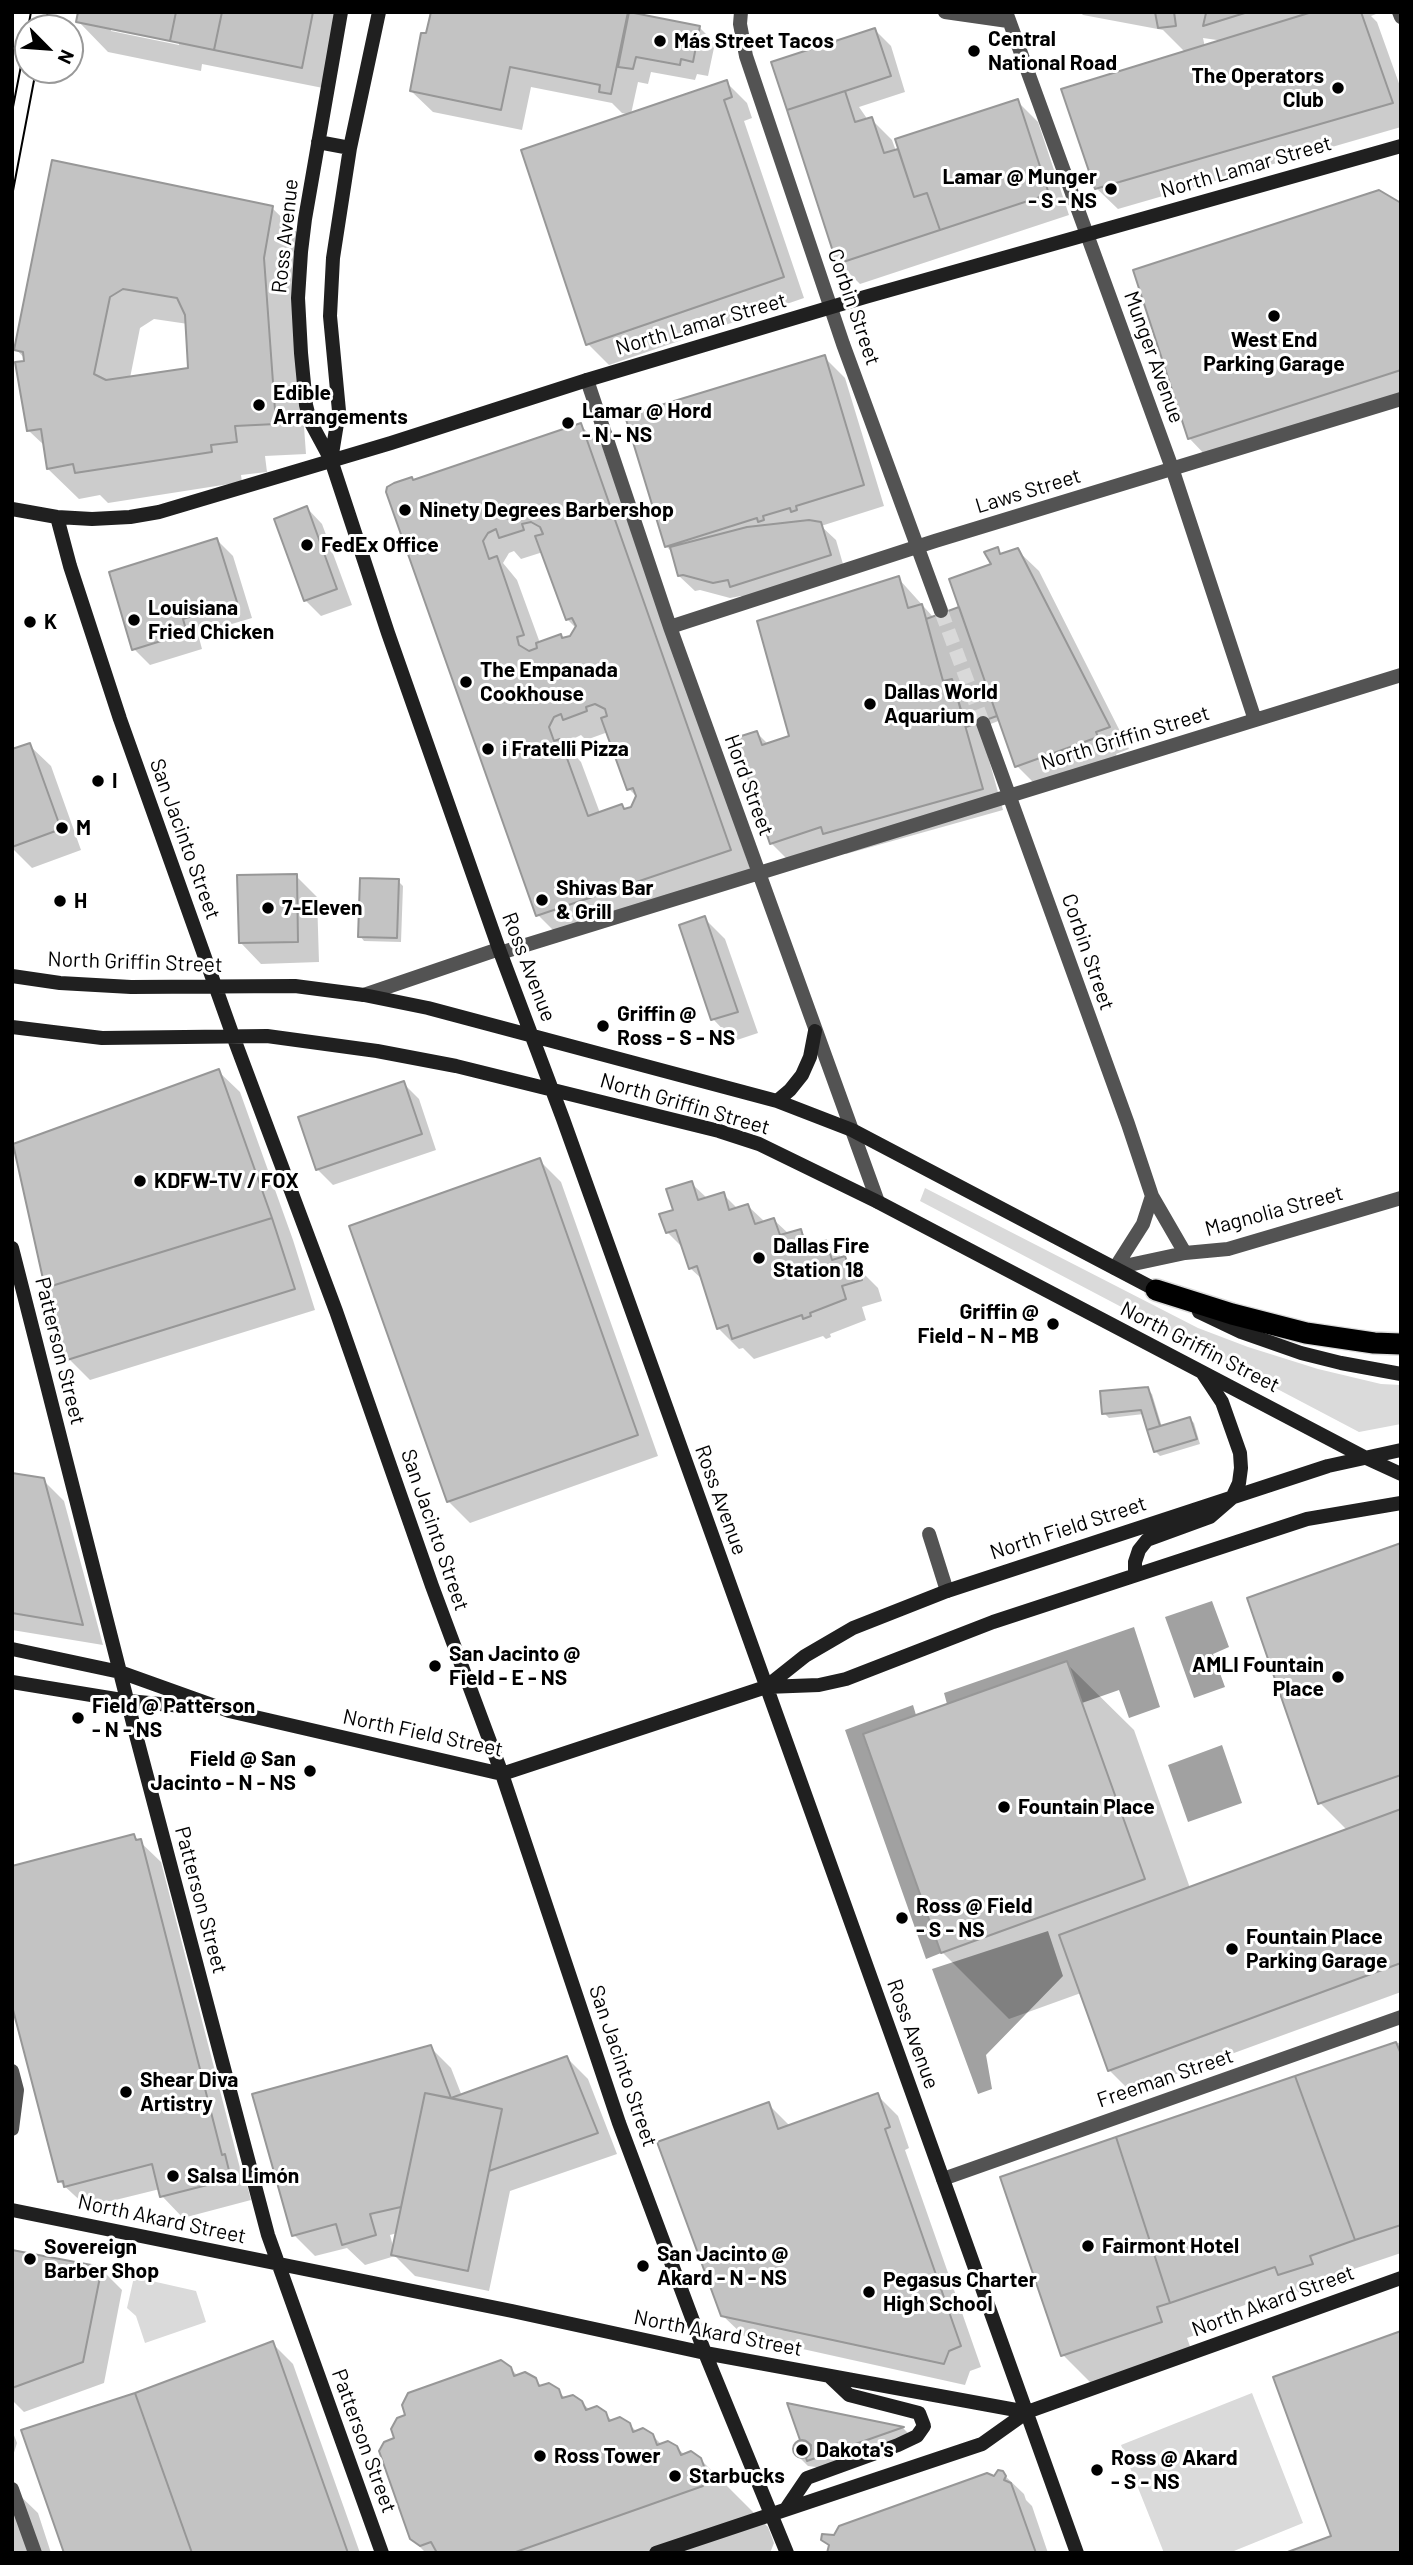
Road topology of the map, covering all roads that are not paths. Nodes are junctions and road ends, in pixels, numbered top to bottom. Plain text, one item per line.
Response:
1 (341, 12) edge
2 (379, 12) edge
3 (741, 12) edge
4 (945, 12) edge
5 (1399, 12) edge
6 (1007, 17) edge
7 (1401, 18) edge
8 (318, 142) junction
9 (1401, 146) edge
10 (350, 148) junction
11 (1086, 233) junction
12 (831, 308) junction
13 (587, 380) junction
14 (1401, 399) edge
15 (331, 460) junction
16 (1172, 468) junction
17 (12, 509) edge
18 (57, 517) junction
19 (919, 547) junction
20 (942, 611) tunnel mouth
21 (670, 627) junction
22 (1401, 674) edge
23 (1255, 720) junction
24 (983, 723) tunnel mouth
25 (1010, 795) junction
26 (758, 873) junction
27 (499, 951) junction
28 (12, 976) edge
29 (215, 985) junction
30 (365, 995) junction
31 (12, 1027) edge
32 (815, 1031) junction
33 (233, 1036) junction
34 (533, 1036) junction
35 (552, 1089) junction
36 (777, 1101) junction
37 (852, 1129) junction
38 (1152, 1196) junction
39 (1401, 1198) edge
40 (878, 1202) junction
41 (12, 1248) edge
42 (1185, 1253) junction
43 (1115, 1268) junction
44 (1156, 1290) junction
45 (1401, 1344) edge
46 (1202, 1371) junction
47 (1401, 1374) edge
48 (1401, 1450) edge
49 (1364, 1457) junction
50 (1401, 1474) edge
51 (1231, 1498) junction
52 (1401, 1503) edge
53 (929, 1534) dead end
54 (1135, 1575) junction
55 (947, 1591) junction
56 (12, 1649) edge
57 (120, 1672) junction
58 (12, 1682) edge
59 (766, 1687) junction
60 (128, 1701) junction
61 (229, 1711) junction
62 (502, 1774) junction
63 (1401, 2017) edge
64 (12, 2071) edge
65 (12, 2129) edge
66 (943, 2179) junction
67 (12, 2210) edge
68 (278, 2264) junction
69 (1401, 2278) edge
70 (705, 2353) junction
71 (830, 2377) junction
72 (1027, 2412) junction
73 (12, 2489) edge
74 (779, 2512) junction
75 (35, 2553) edge
76 (382, 2553) edge
77 (656, 2553) edge
78 (787, 2553) edge
79 (1077, 2553) edge

1 - 8 main road, Ross Avenue
2 - 10 main road, Ross Avenue
3 - 12 street, Corbin Street
4 - 6 street
5 - 7 street
6 - 11 street, Munger Avenue
8 - 10 main road
8 - 15 main road, Ross Avenue
9 - 11 main road, North Lamar Street
10 - 15 main road, Ross Avenue
11 - 12 main road, North Lamar Street
11 - 16 street, Munger Avenue
12 - 13 main road, North Lamar Street
12 - 19 street, Corbin Street
13 - 15 main road, North Lamar Street
13 - 21 street, Hord Street
14 - 16 street, Laws Street
15 - 18 main road, North Lamar Street
15 - 27 main road, Ross Avenue
16 - 19 street, Laws Street
16 - 23 street, Munger Avenue
17 - 18 main road, North Lamar Street
18 - 29 main road, San Jacinto Street
19 - 20 street, Corbin Street
19 - 21 street, Laws Street
21 - 26 street, Hord Street
22 - 23 street, North Griffin Street
23 - 25 street, North Griffin Street
24 - 25 street, Corbin Street
25 - 26 street, North Griffin Street
25 - 38 street, Corbin Street
26 - 27 street, North Griffin Street
26 - 32 street, Hord Street
27 - 30 street, North Griffin Street
27 - 34 main road, Ross Avenue
28 - 29 main road, North Griffin Street
29 - 30 main road, North Griffin Street
29 - 33 main road, San Jacinto Street
30 - 34 main road, North Griffin Street
31 - 33 main road, North Griffin Street
32 - 36 main road
32 - 37 street, Hord Street
33 - 35 main road, North Griffin Street
33 - 62 main road, San Jacinto Street
34 - 35 main road, Ross Avenue
34 - 36 main road, North Griffin Street
35 - 40 main road, North Griffin Street
35 - 59 main road, Ross Avenue
36 - 37 main road, North Griffin Street
37 - 40 street, Hord Street
37 - 43 main road, North Griffin Street
38 - 42 street, Corbin Street
38 - 43 street
39 - 42 street, Magnolia Street
40 - 46 main road, North Griffin Street
41 - 57 main road, Patterson Street
42 - 43 street, Magnolia Street
43 - 44 main road, North Griffin Street
44 - 45 highway
44 - 47 main road, North Griffin Street
46 - 49 main road, North Griffin Street
46 - 51 main road
48 - 49 main road, North Field Street
49 - 50 main road, North Griffin Street
49 - 51 main road, North Field Street
51 - 54 main road
51 - 55 main road, North Field Street
52 - 54 main road, North Field Street
53 - 55 street
54 - 59 main road, North Field Street
55 - 59 main road, North Field Street
56 - 57 main road, North Field Street
57 - 60 main road, Patterson Street
57 - 61 main road, North Field Street
58 - 60 main road, North Field Street
59 - 62 main road, North Field Street
59 - 66 main road, Ross Avenue
60 - 61 main road, North Field Street
60 - 68 main road, Patterson Street
61 - 62 main road, North Field Street
62 - 70 main road, San Jacinto Street
63 - 66 street, Freeman Street
64 - 65 street
66 - 72 main road, Ross Avenue
67 - 68 main road, North Akard Street
68 - 70 main road, North Akard Street
68 - 76 main road, Patterson Street
69 - 72 main road, North Akard Street
70 - 71 main road, North Akard Street
70 - 74 main road, San Jacinto Street
71 - 72 main road, North Akard Street
71 - 74 main road
72 - 74 main road
72 - 79 main road, Ross Avenue
73 - 75 street
74 - 77 main road
74 - 78 main road, San Jacinto Street

